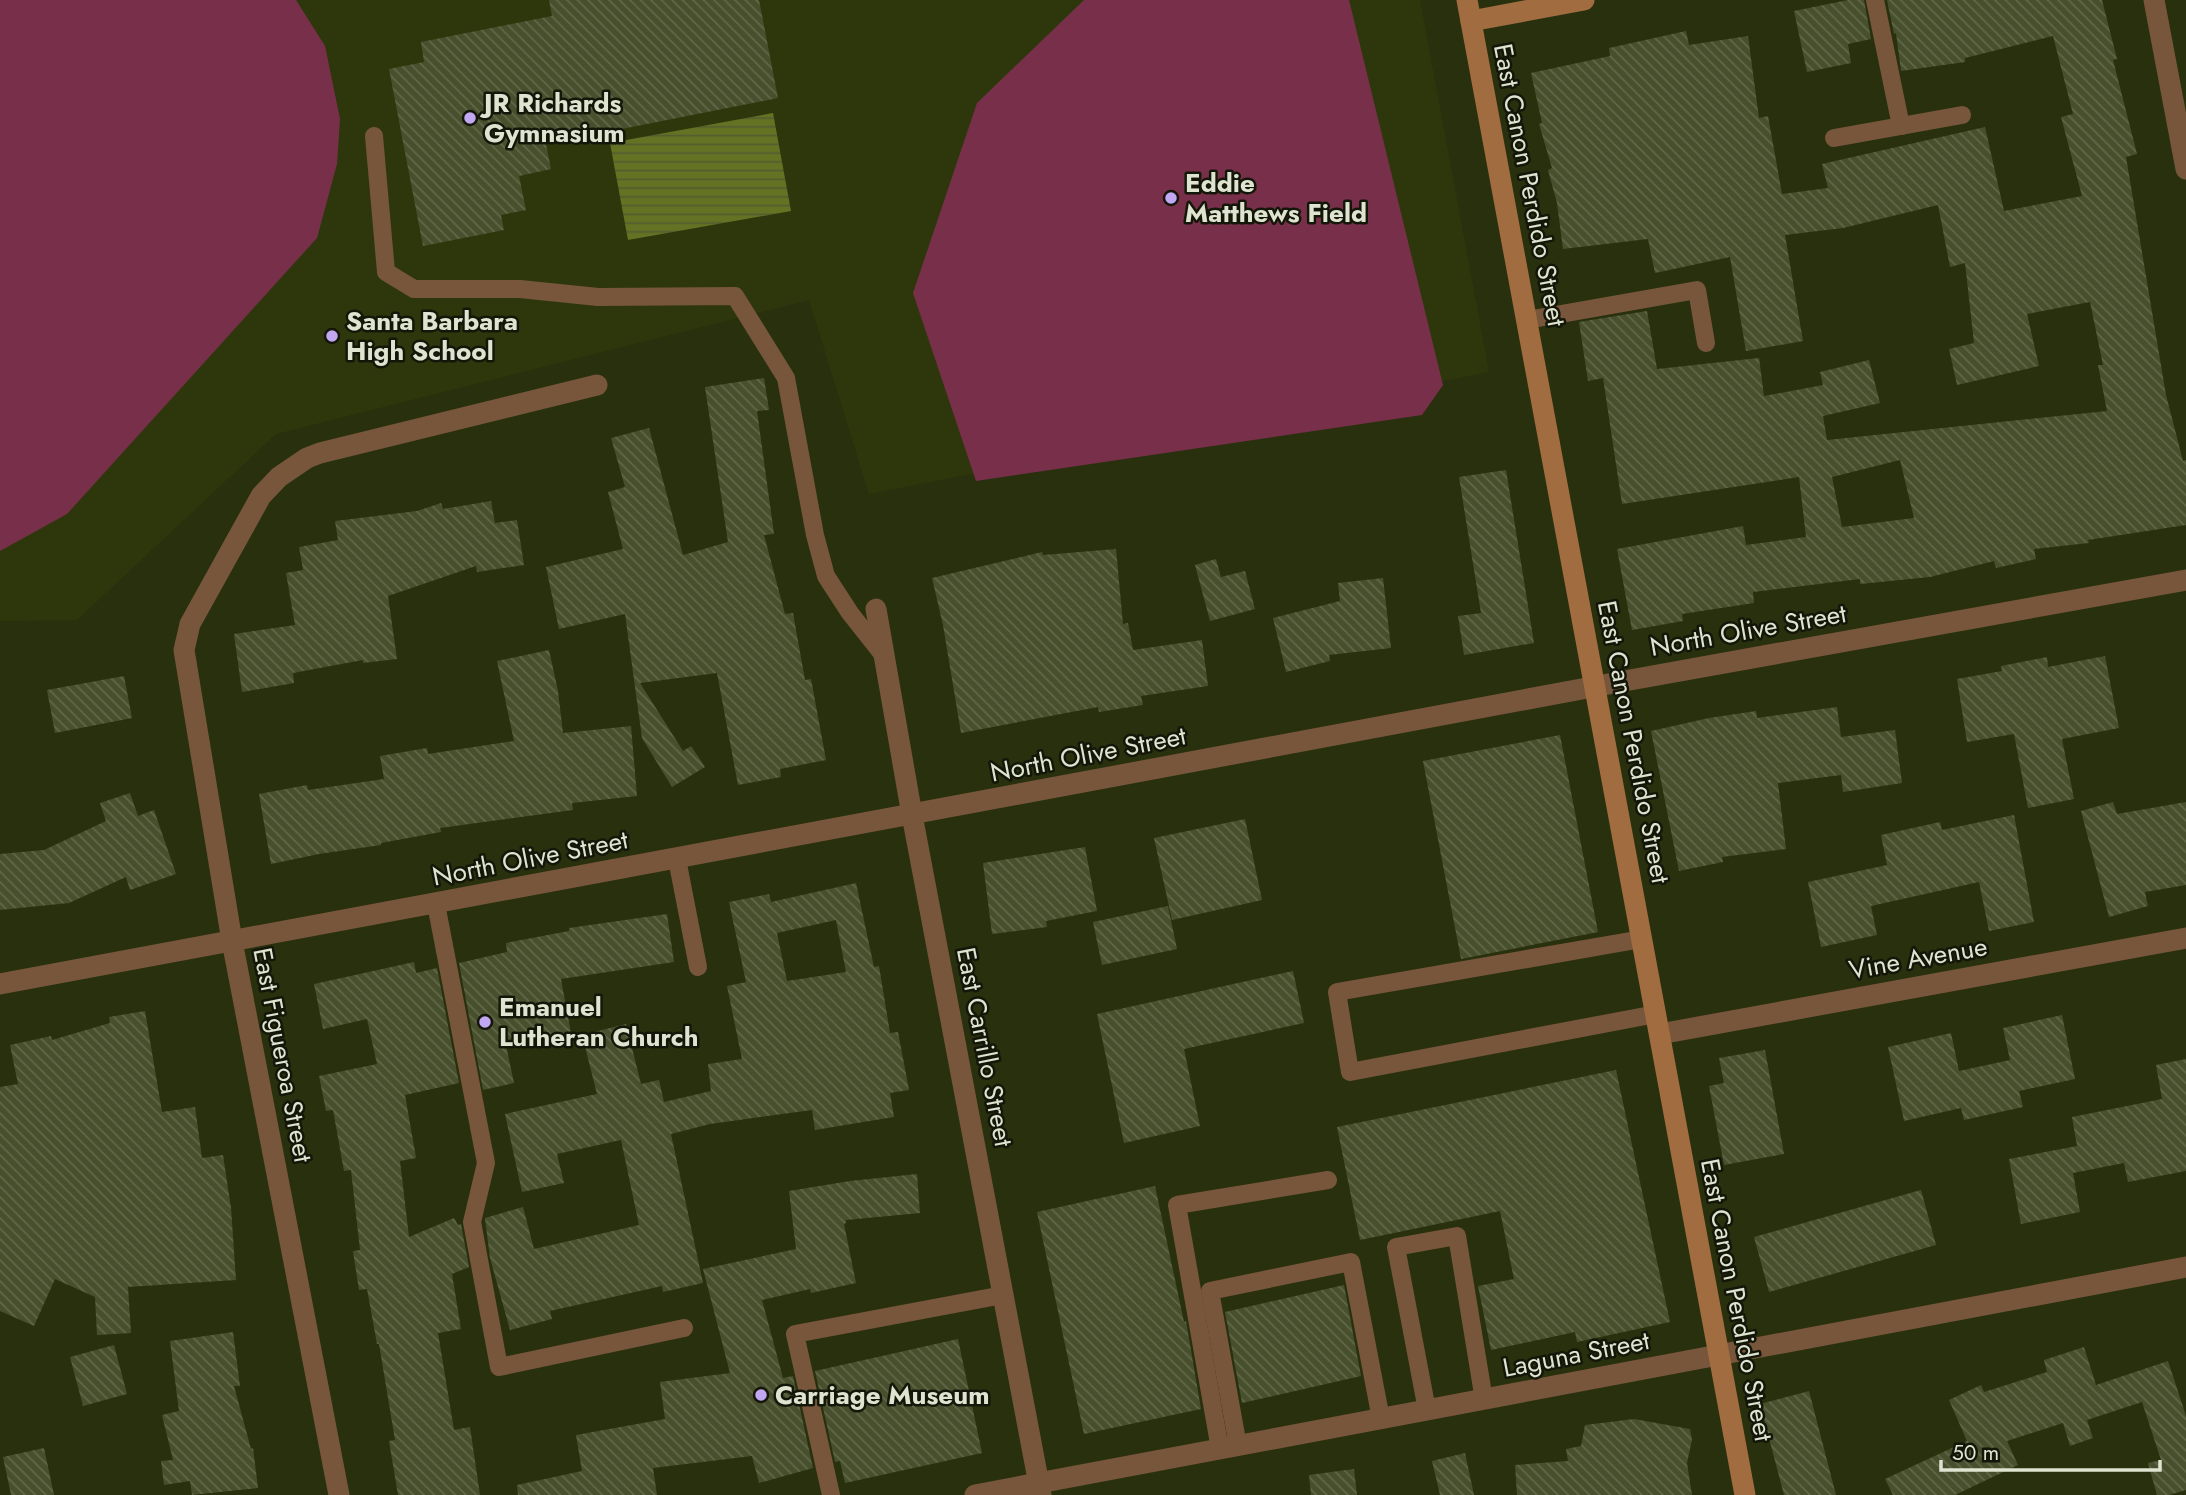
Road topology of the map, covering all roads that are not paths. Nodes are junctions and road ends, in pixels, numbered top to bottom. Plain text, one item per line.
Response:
1 (1584, 0) edge
2 (1875, 0) edge
3 (2154, 0) edge
4 (1469, 10) edge
5 (1962, 116) dead end
6 (1901, 126) junction
7 (374, 136) dead end
8 (1834, 138) dead end
9 (2186, 169) edge
10 (1527, 320) junction
11 (1706, 343) dead end
12 (597, 385) dead end
13 (2186, 580) edge
14 (876, 609) dead end
15 (884, 656) junction
16 (1595, 687) junction
17 (912, 815) junction
18 (677, 859) junction
19 (436, 904) junction
20 (2186, 938) edge
21 (1642, 939) junction
22 (232, 942) junction
23 (698, 967) dead end
24 (0, 984) edge
25 (1658, 1024) junction
26 (1328, 1180) dead end
27 (2186, 1267) edge
28 (1003, 1296) junction
29 (684, 1328) dead end
30 (1719, 1355) junction
31 (1484, 1399) junction
32 (1427, 1410) junction
33 (1381, 1419) junction
34 (1229, 1447) junction
35 (1040, 1489) edge
36 (339, 1495) edge
37 (831, 1495) edge
38 (975, 1495) edge
39 (1745, 1495) edge

1 - 4 street
2 - 6 lane
3 - 9 street
4 - 10 street, East Canon Perdido Street
5 - 6 lane
6 - 8 lane
7 - 15 lane
10 - 11 lane
10 - 16 street, East Canon Perdido Street
12 - 22 street, East Figueroa Street
13 - 16 street, North Olive Street
14 - 15 street, East Carrillo Street
15 - 17 street, East Carrillo Street
16 - 17 street, North Olive Street
16 - 21 street, East Canon Perdido Street
17 - 18 street, North Olive Street
17 - 28 street, East Carrillo Street
18 - 19 street, North Olive Street
18 - 23 lane
19 - 22 street, North Olive Street
19 - 29 lane
20 - 25 street, Vine Avenue
21 - 25 street, East Canon Perdido Street
21 - 25 lane
22 - 24 street, North Olive Street
22 - 36 street, East Figueroa Street
25 - 30 street, East Canon Perdido Street
26 - 34 lane
27 - 30 street, Laguna Street
28 - 35 street, East Carrillo Street
28 - 37 lane
30 - 31 street, Laguna Street
30 - 39 street, East Canon Perdido Street
31 - 32 street, Laguna Street
31 - 32 lane
32 - 33 street, Laguna Street
33 - 34 street, Laguna Street
33 - 34 lane
34 - 35 street, Laguna Street
35 - 38 street, Laguna Street

